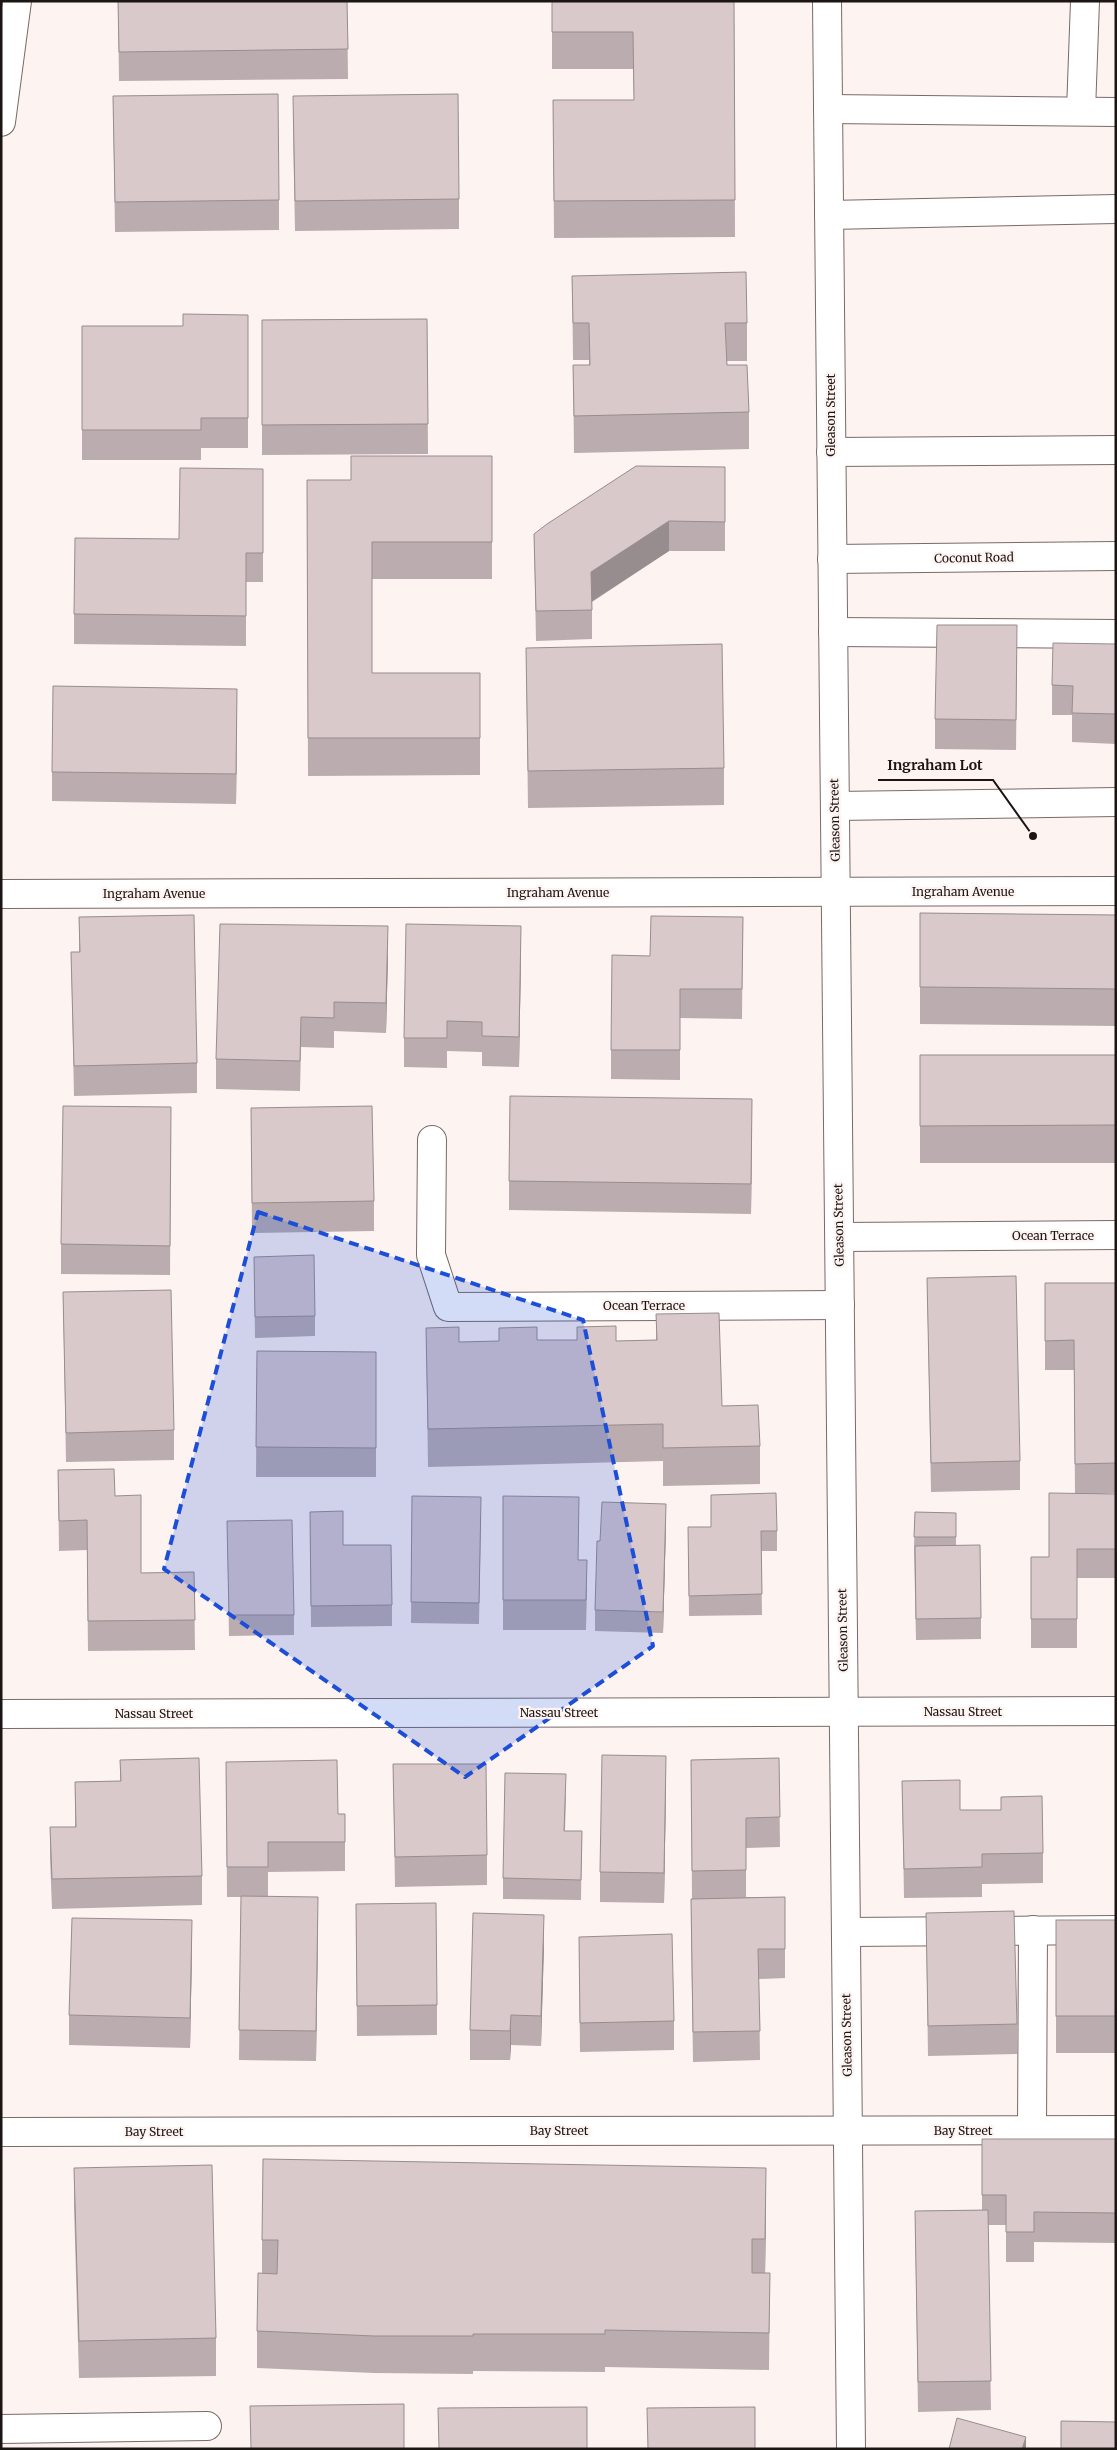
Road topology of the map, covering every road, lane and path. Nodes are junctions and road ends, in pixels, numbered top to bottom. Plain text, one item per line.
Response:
1 (17, 1) edge
2 (827, 1) edge
3 (1085, 1) edge
4 (828, 109) junction
5 (1081, 111) junction
6 (1116, 112) edge
7 (1, 122) edge
8 (1116, 209) edge
9 (829, 215) junction
10 (1116, 450) edge
11 (831, 452) junction
12 (1116, 556) edge
13 (832, 559) junction
14 (833, 632) junction
15 (1116, 634) edge
16 (1116, 802) edge
17 (835, 806) junction
18 (1116, 891) edge
19 (836, 892) junction
20 (1, 894) edge
21 (432, 1140) dead end
22 (1116, 1235) edge
23 (840, 1237) junction
24 (840, 1305) junction
25 (1116, 1711) edge
26 (844, 1713) junction
27 (1, 1714) edge
28 (1033, 1930) junction
29 (1116, 1930) edge
30 (846, 1932) junction
31 (1032, 2130) junction
32 (1116, 2130) edge
33 (848, 2131) junction
34 (1, 2132) edge
35 (207, 2426) dead end
36 (1, 2429) edge
37 (851, 2449) edge

1 - 7 street
2 - 4 street, Gleason Street
3 - 5 street
4 - 5 street
4 - 9 street, Gleason Street
5 - 6 street
8 - 9 street
9 - 11 street, Gleason Street
10 - 11 street
11 - 13 street, Gleason Street
12 - 13 street, Coconut Road
13 - 14 street, Gleason Street
14 - 15 street
14 - 17 street, Gleason Street
16 - 17 street
17 - 19 street, Gleason Street
18 - 19 street, Ingraham Avenue
19 - 20 street, Ingraham Avenue
19 - 23 street, Gleason Street
21 - 24 street, Ocean Terrace
22 - 23 street, Ocean Terrace
23 - 24 street, Gleason Street
24 - 26 street, Gleason Street
25 - 26 street, Nassau Street
26 - 27 street, Nassau Street
26 - 30 street, Gleason Street
28 - 29 street
28 - 30 street
28 - 31 street
30 - 33 street, Gleason Street
31 - 32 street, Bay Street
31 - 33 street, Bay Street
33 - 34 street, Bay Street
33 - 37 street, Gleason Street
35 - 36 street

